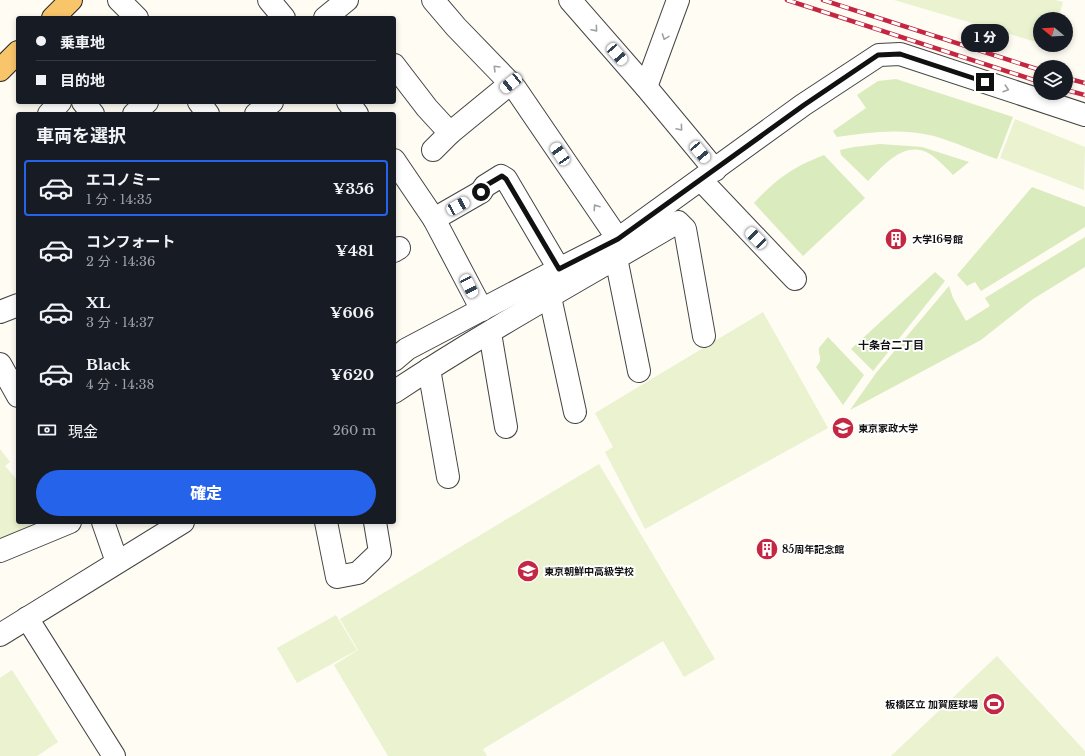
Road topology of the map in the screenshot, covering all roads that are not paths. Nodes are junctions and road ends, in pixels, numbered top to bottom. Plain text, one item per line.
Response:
1 (71, 0) edge
2 (120, 0) edge
3 (269, 0) edge
4 (433, 0) edge
5 (570, 0) edge
6 (678, 0) edge
7 (345, 1) edge
8 (55, 16) edge
9 (135, 16) edge
10 (282, 16) edge
11 (327, 16) edge
12 (16, 54) edge
13 (396, 68) edge
14 (0, 70) edge
15 (511, 83) junction
16 (646, 87) junction
17 (58, 104) edge
18 (85, 104) edge
19 (145, 104) edge
20 (269, 104) edge
21 (51, 112) edge
22 (91, 112) edge
23 (136, 112) edge
24 (259, 112) edge
25 (1085, 115) edge
26 (450, 133) junction
27 (433, 150) dead end
28 (396, 163) edge
29 (708, 175) junction
30 (434, 219) junction
31 (617, 249) junction
32 (559, 269) junction
33 (795, 279) dead end
34 (550, 297) junction
35 (16, 306) edge
36 (482, 310) junction
37 (0, 312) edge
38 (490, 333) junction
39 (704, 336) dead end
40 (399, 356) edge
41 (0, 364) edge
42 (639, 371) dead end
43 (424, 372) junction
44 (396, 391) edge
45 (16, 392) edge
46 (575, 412) dead end
47 (506, 426) dead end
48 (448, 477) dead end
49 (65, 524) edge
50 (105, 524) edge
51 (180, 524) edge
52 (326, 524) edge
53 (375, 524) edge
54 (0, 551) edge
55 (117, 562) junction
56 (27, 618) junction
57 (0, 635) edge
58 (114, 756) edge

1 - 8 main road
2 - 9 street
3 - 10 street
15 -> 4 street
5 -> 16 street
6 -> 16 street
7 - 11 street
12 - 14 main road
13 - 26 street
15 - 26 street
31 -> 15 street
16 -> 29 street
17 - 21 street
18 - 22 street
19 - 23 street
20 - 24 street
29 -> 25 street
26 - 27 street
28 - 30 street
29 - 31 street
29 - 33 street
30 - 32 street
30 - 36 street
31 - 32 street
31 - 34 street
31 - 39 street
31 - 42 street
32 - 36 street
34 - 38 street
34 - 46 street
35 - 37 street
36 - 40 street
38 - 43 street
38 - 47 street
40 - 43 street
41 - 45 street
43 - 44 street
43 - 48 street
49 - 54 street
50 - 55 street
51 - 55 street
52 - 53 street
55 - 56 street
56 - 57 street
56 - 58 street

